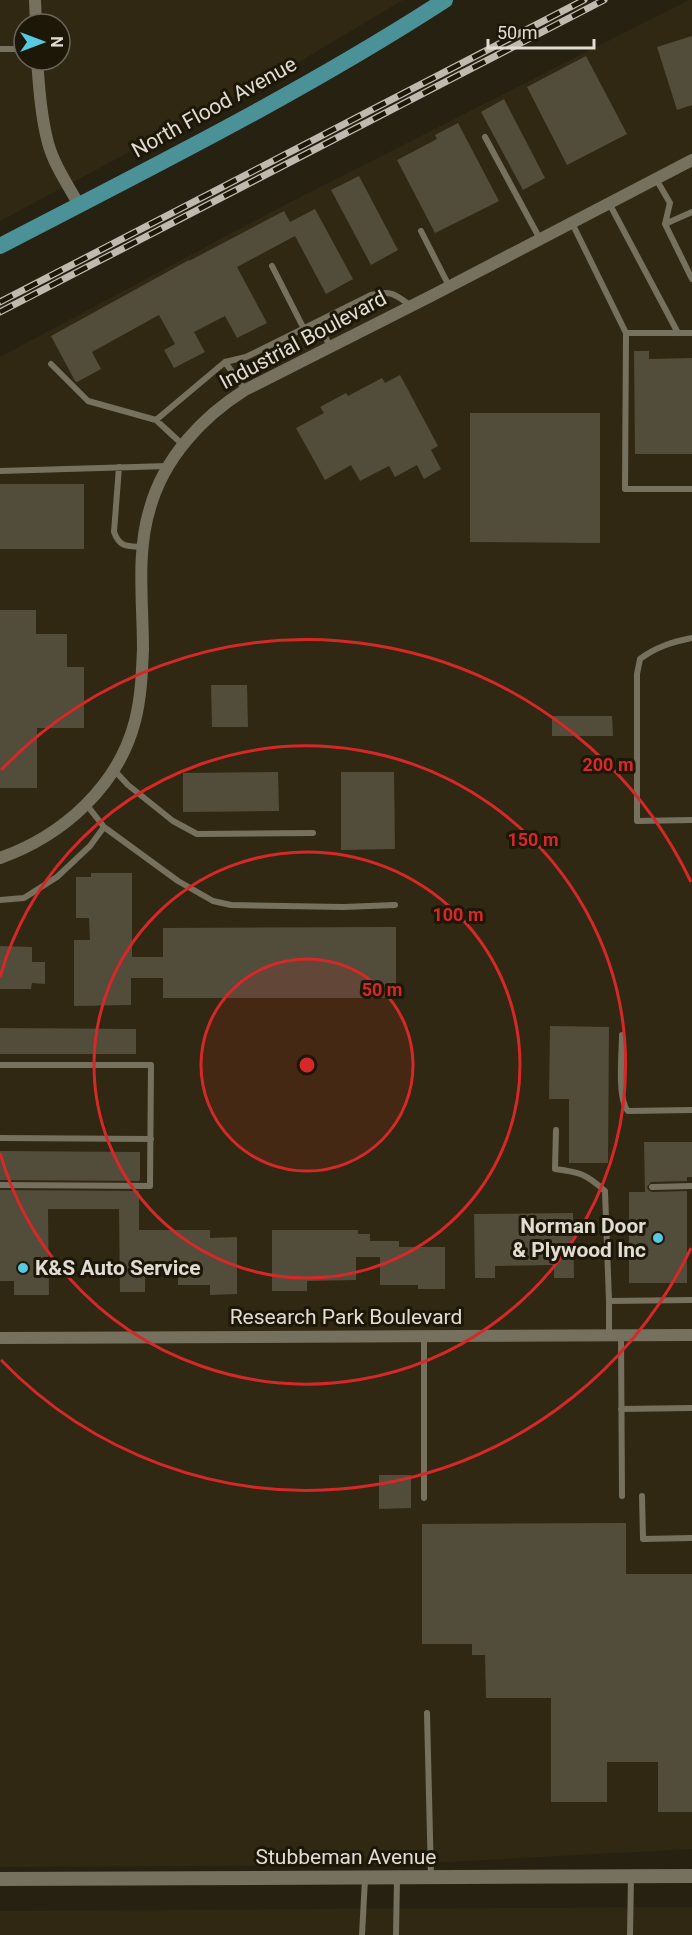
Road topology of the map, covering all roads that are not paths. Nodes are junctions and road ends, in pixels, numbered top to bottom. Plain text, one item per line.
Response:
1 (445, 0) edge
2 (38, 72) edge
3 (485, 137) dead end
4 (692, 160) edge
5 (656, 178) junction
6 (609, 202) junction
7 (79, 205) junction
8 (692, 212) edge
9 (572, 222) junction
10 (665, 224) junction
11 (421, 231) dead end
12 (540, 239) junction
13 (0, 246) edge
14 (272, 266) dead end
15 (692, 279) edge
16 (449, 286) junction
17 (411, 306) junction
18 (317, 322) junction
19 (304, 329) junction
20 (626, 333) junction
21 (678, 333) junction
22 (692, 333) edge
23 (330, 346) junction
24 (225, 362) junction
25 (51, 364) dead end
26 (245, 390) junction
27 (156, 420) junction
28 (183, 445) junction
29 (168, 466) junction
30 (119, 467) junction
31 (0, 471) edge
32 (692, 489) edge
33 (143, 547) junction
34 (692, 638) edge
35 (114, 770) junction
36 (86, 804) junction
37 (692, 820) edge
38 (104, 827) junction
39 (313, 833) dead end
40 (0, 858) edge
41 (0, 900) edge
42 (395, 905) dead end
43 (622, 1035) dead end
44 (0, 1065) edge
45 (692, 1110) edge
46 (556, 1130) dead end
47 (0, 1138) edge
48 (151, 1139) junction
49 (0, 1185) edge
50 (692, 1186) edge
51 (652, 1187) dead end
52 (692, 1300) edge
53 (609, 1301) junction
54 (692, 1335) edge
55 (424, 1336) junction
56 (615, 1336) junction
57 (0, 1338) edge
58 (692, 1407) edge
59 (621, 1409) junction
60 (622, 1496) dead end
61 (642, 1496) dead end
62 (424, 1498) dead end
63 (692, 1538) edge
64 (427, 1713) dead end
65 (692, 1876) edge
66 (431, 1877) junction
67 (631, 1877) junction
68 (365, 1878) junction
69 (397, 1878) junction
70 (0, 1879) edge
71 (362, 1935) edge
72 (396, 1935) edge
73 (630, 1935) edge

1 - 7 main road, North Flood Avenue
2 - 7 street
3 - 12 lane
4 - 5 street, Industrial Boulevard
5 - 6 street, Industrial Boulevard
5 - 10 lane
6 - 9 street, Industrial Boulevard
6 - 21 lane
7 - 13 main road, North Flood Avenue
8 - 10 lane
9 - 12 street, Industrial Boulevard
9 - 20 lane
10 - 15 lane
11 - 16 lane
12 - 16 street, Industrial Boulevard
14 - 19 lane
16 - 17 street, Industrial Boulevard
17 - 18 lane
17 - 23 street, Industrial Boulevard
18 - 19 lane
18 - 23 lane
19 - 24 lane
20 - 21 lane
20 - 32 lane
21 - 22 lane
23 - 26 street, Industrial Boulevard
24 - 26 lane
24 - 27 lane
25 - 27 lane
26 - 28 street, Industrial Boulevard
27 - 28 lane
28 - 29 street, Industrial Boulevard
29 - 30 lane
29 - 33 street, Industrial Boulevard
30 - 31 lane
30 - 33 lane
33 - 35 street, Industrial Boulevard
34 - 37 lane
35 - 36 street, Industrial Boulevard
35 - 39 lane
36 - 38 lane
36 - 40 street, Industrial Boulevard
38 - 41 lane
38 - 42 lane
43 - 45 lane
44 - 48 lane
46 - 53 lane
47 - 48 lane
48 - 49 lane
50 - 51 lane
52 - 53 lane
53 - 56 lane
54 - 56 street, Research Park Boulevard
55 - 56 street, Research Park Boulevard
55 - 57 street, Research Park Boulevard
55 - 62 lane
56 - 59 lane
58 - 59 lane
59 - 60 lane
61 - 63 lane
64 - 66 lane
65 - 67 street, Stubbeman Avenue
66 - 67 street, Stubbeman Avenue
66 - 69 street, Stubbeman Avenue
67 - 73 lane
68 - 69 street, Stubbeman Avenue
68 - 70 street, Stubbeman Avenue
68 - 71 lane
69 - 72 lane

